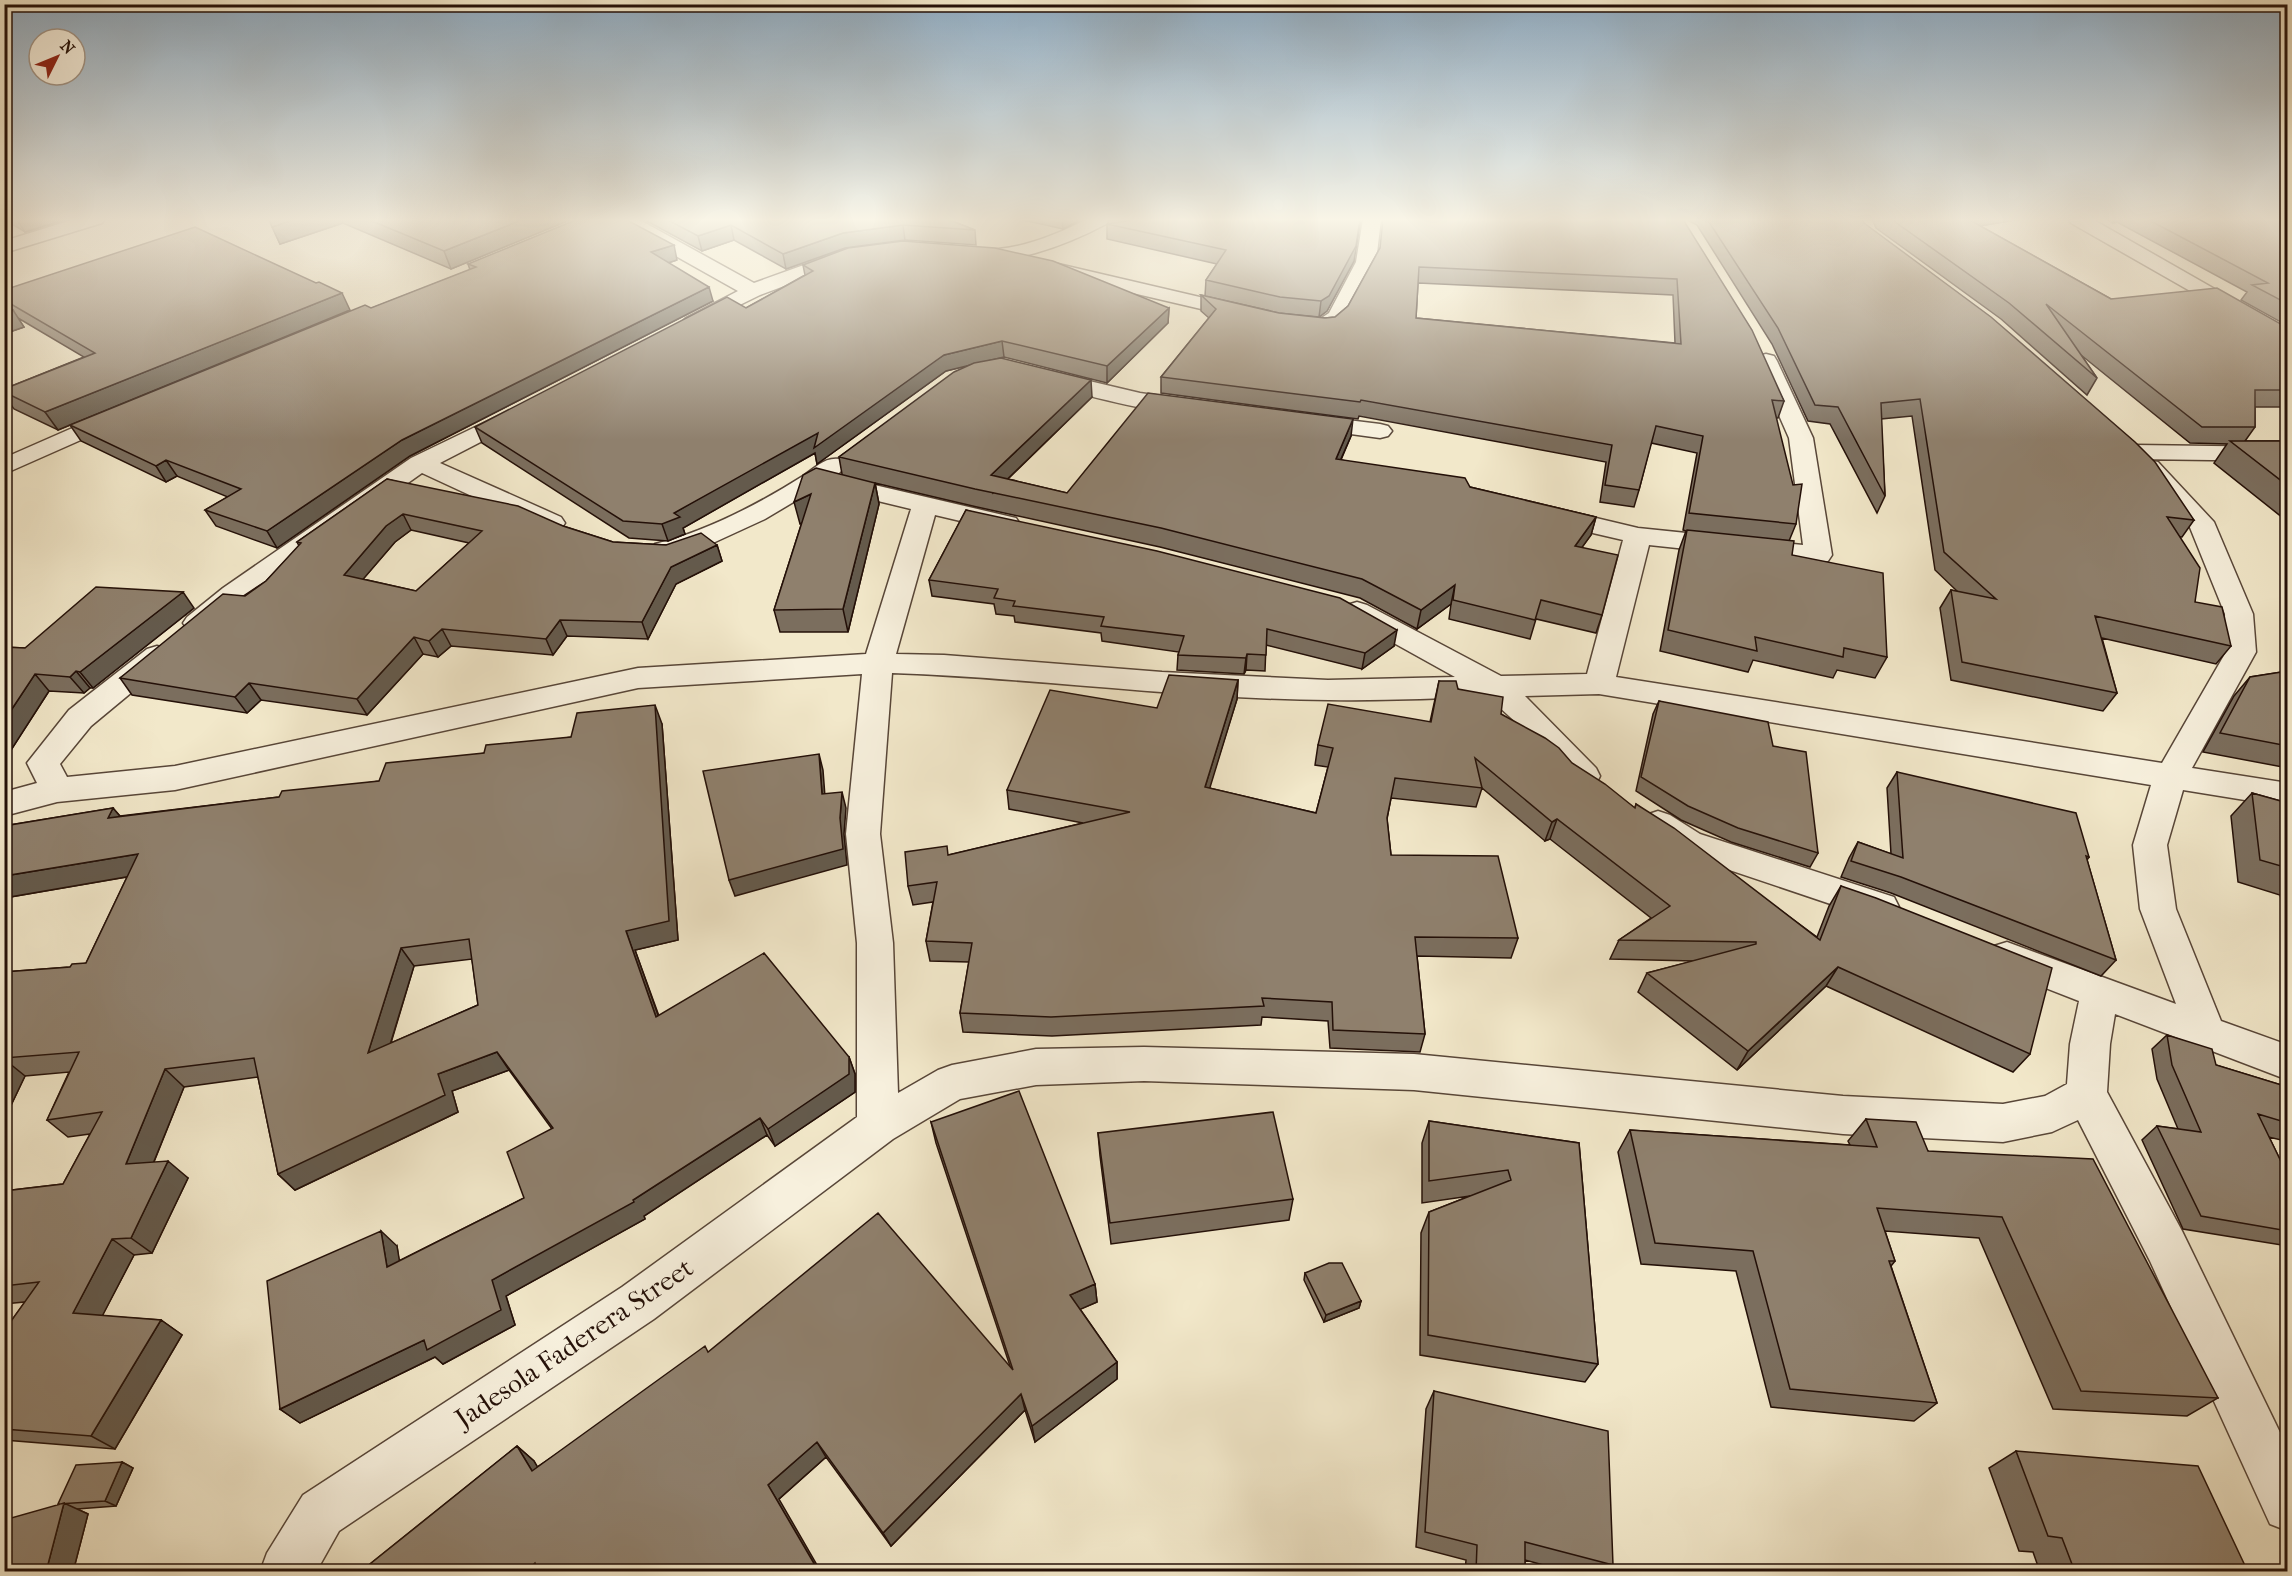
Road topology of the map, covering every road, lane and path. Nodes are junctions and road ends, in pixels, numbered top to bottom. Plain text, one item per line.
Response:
1 (750, 293) edge
2 (1159, 293) edge
3 (1350, 293) edge
4 (2207, 293) edge
5 (2255, 320) edge
6 (669, 335) edge
7 (1756, 341) edge
8 (1024, 372) edge
9 (543, 400) edge
10 (136, 408) edge
11 (1208, 409) edge
12 (1288, 419) edge
13 (1380, 431) dead end
14 (854, 451) edge
15 (2288, 453) edge
16 (420, 464) junction
17 (4, 467) edge
18 (817, 479) junction
19 (925, 507) junction
20 (1522, 509) edge
21 (1037, 531) edge
22 (579, 534) edge
23 (1638, 536) junction
24 (640, 549) edge
25 (1327, 601) edge
26 (878, 663) junction
27 (1599, 684) junction
28 (1495, 686) junction
29 (2170, 777) junction
30 (57, 790) junction
31 (1608, 792) edge
32 (2288, 795) edge
33 (4, 804) edge
34 (1638, 811) edge
35 (1908, 918) edge
36 (1983, 948) edge
37 (2100, 994) junction
38 (2205, 1030) junction
39 (2288, 1063) edge
40 (2086, 1094) junction
41 (878, 1126) junction
42 (2288, 1506) edge
43 (286, 1572) edge

1 - 6 street
2 - 3 street
4 - 5 street
7 - 23 street
8 - 11 street
9 - 16 street
10 - 17 street
12 - 13 street
14 - 18 street
15 - 29 street
16 - 22 street
16 - 30 street
18 - 19 street
18 - 24 street
19 - 21 street
19 - 26 street
20 - 23 street
23 - 27 street
25 - 28 street
26 - 28 street
26 - 30 street
26 - 41 street
27 - 28 street
27 - 29 street
28 - 31 street
29 - 32 street
29 - 38 street
30 - 33 street
34 - 35 street
36 - 37 street
37 - 38 street
37 - 40 street
38 - 39 street
40 - 41 street, Jadesola Faderera Street
40 - 42 street
41 - 43 street, Jadesola Faderera Street

